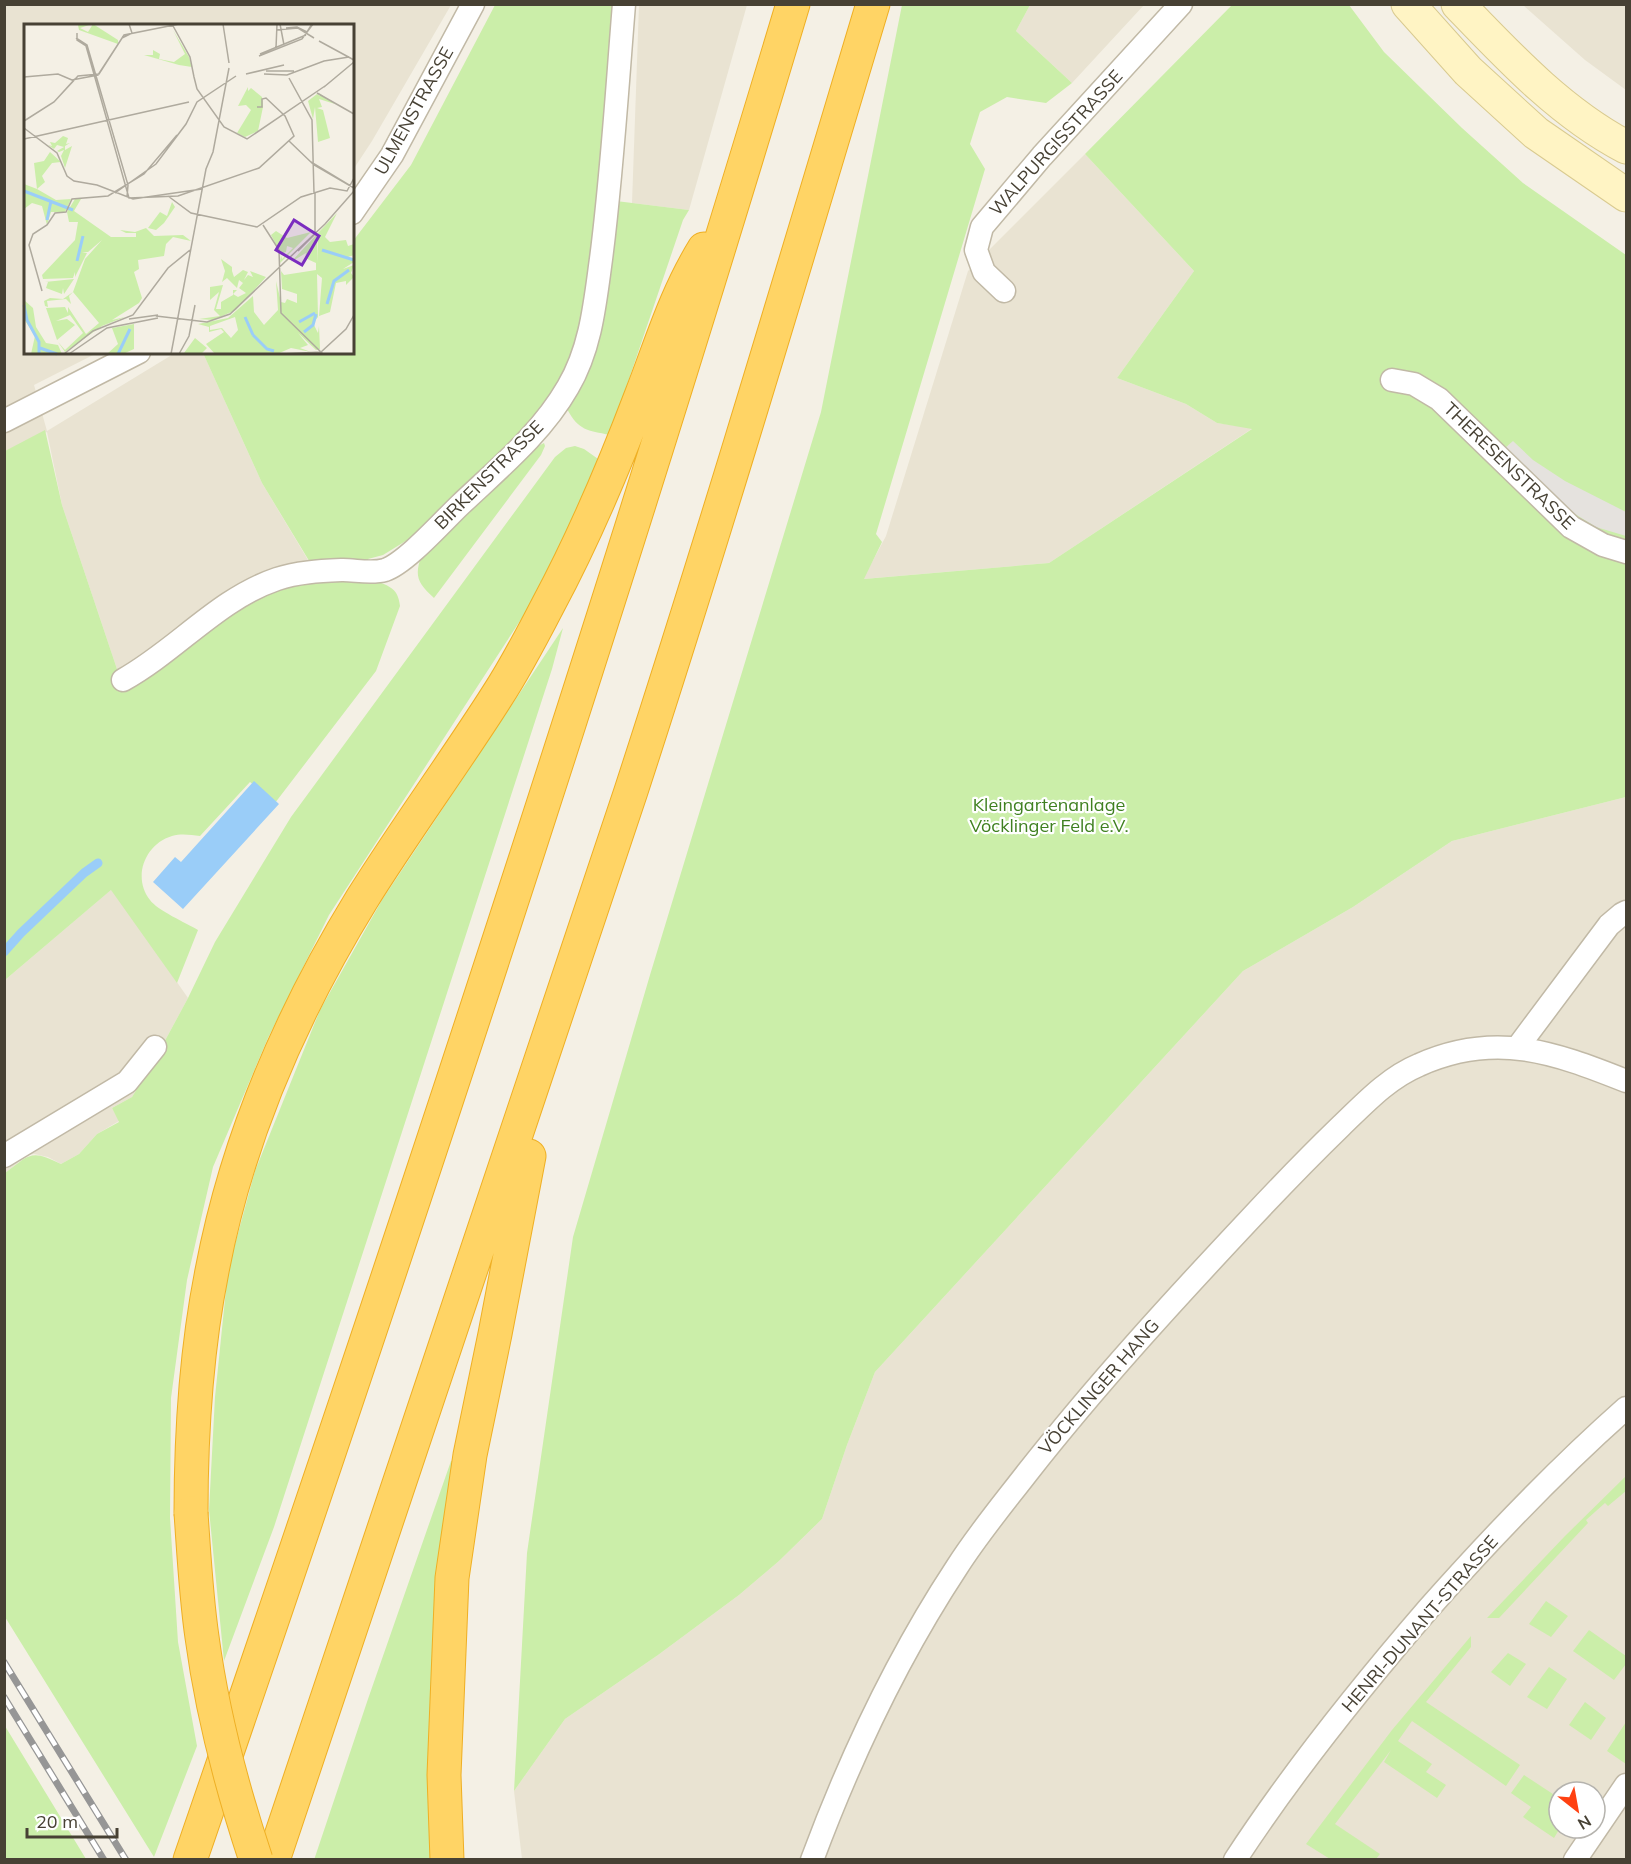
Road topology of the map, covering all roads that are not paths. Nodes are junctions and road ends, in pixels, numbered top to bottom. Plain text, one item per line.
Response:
1 (624, 4) edge
2 (794, 4) edge
3 (873, 4) edge
4 (1181, 4) edge
5 (1408, 4) edge
6 (1458, 4) edge
7 (472, 5) edge
8 (1626, 147) edge
9 (1626, 195) edge
10 (732, 204) junction
11 (354, 210) edge
12 (1005, 291) dead end
13 (135, 354) edge
14 (1392, 380) dead end
15 (4, 421) edge
16 (1626, 552) edge
17 (123, 680) dead end
18 (1626, 912) edge
19 (554, 1022) junction
20 (155, 1047) dead end
21 (1517, 1048) junction
22 (1626, 1081) edge
23 (4, 1156) edge
24 (1626, 1408) edge
25 (1625, 1790) edge
26 (190, 1860) edge
27 (256, 1860) edge
28 (273, 1860) edge
29 (447, 1860) edge
30 (812, 1860) edge
31 (1235, 1860) edge
32 (1575, 1860) edge

1 - 17 street, BIRKENSTRASSE
2 - 10 highway
3 - 19 highway
4 - 12 street, WALPURGISSTRASSE
5 - 9 main road
6 - 8 main road
7 - 11 street, ULMENSTRASSE
10 - 26 highway
10 - 27 highway, bridge
13 - 15 street
14 - 16 street, THERESENSTRASSE
18 - 21 street
19 - 28 highway
19 - 29 highway
20 - 23 street
21 - 22 street, VÖCKLINGER HANG
21 - 30 street, VÖCKLINGER HANG
24 - 31 street, HENRI-DUNANT-STRASSE
25 - 32 street

